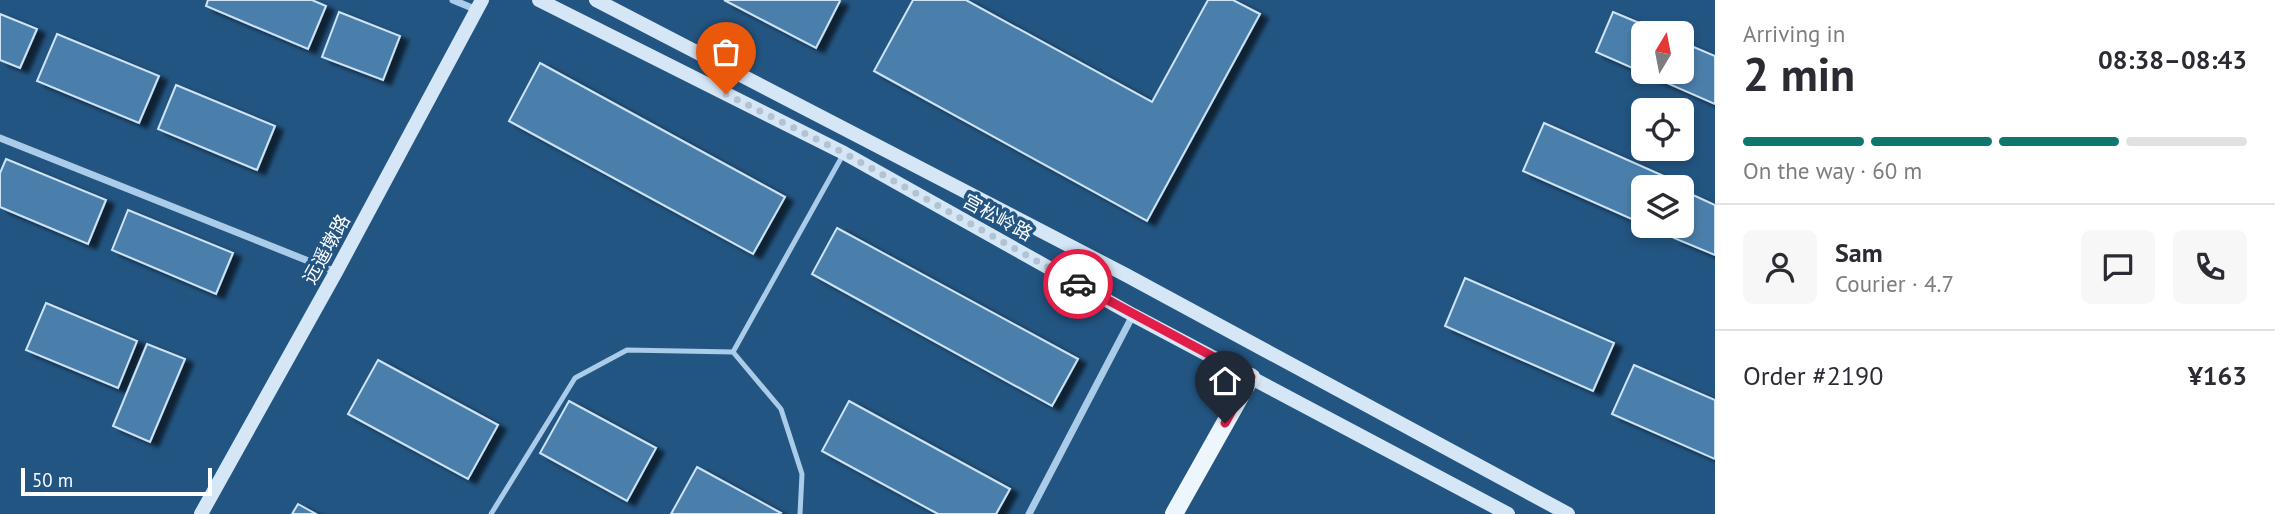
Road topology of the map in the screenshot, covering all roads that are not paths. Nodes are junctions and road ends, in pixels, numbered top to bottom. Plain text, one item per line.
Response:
1 (453, 0) edge
2 (539, 0) edge
3 (596, 0) edge
4 (480, 5) edge
5 (0, 138) edge
6 (844, 153) junction
7 (336, 272) junction
8 (1133, 315) junction
9 (733, 352) junction
10 (1251, 377) junction
11 (201, 514) edge
12 (491, 514) edge
13 (800, 514) edge
14 (1029, 514) edge
15 (1174, 514) edge
16 (1508, 514) edge
17 (1568, 514) edge

1 - 4 street
2 - 6 main road, 宫松岭路
3 - 17 main road
4 - 7 main road, 远遥墩路
5 - 7 street
6 - 8 main road, 宫松岭路
6 - 9 lane
7 - 11 main road, 远遥墩路
8 - 10 main road, 宫松岭路
8 - 14 street
9 - 12 lane
9 - 13 lane
10 - 15 main road
10 - 16 main road, 宫松岭路

